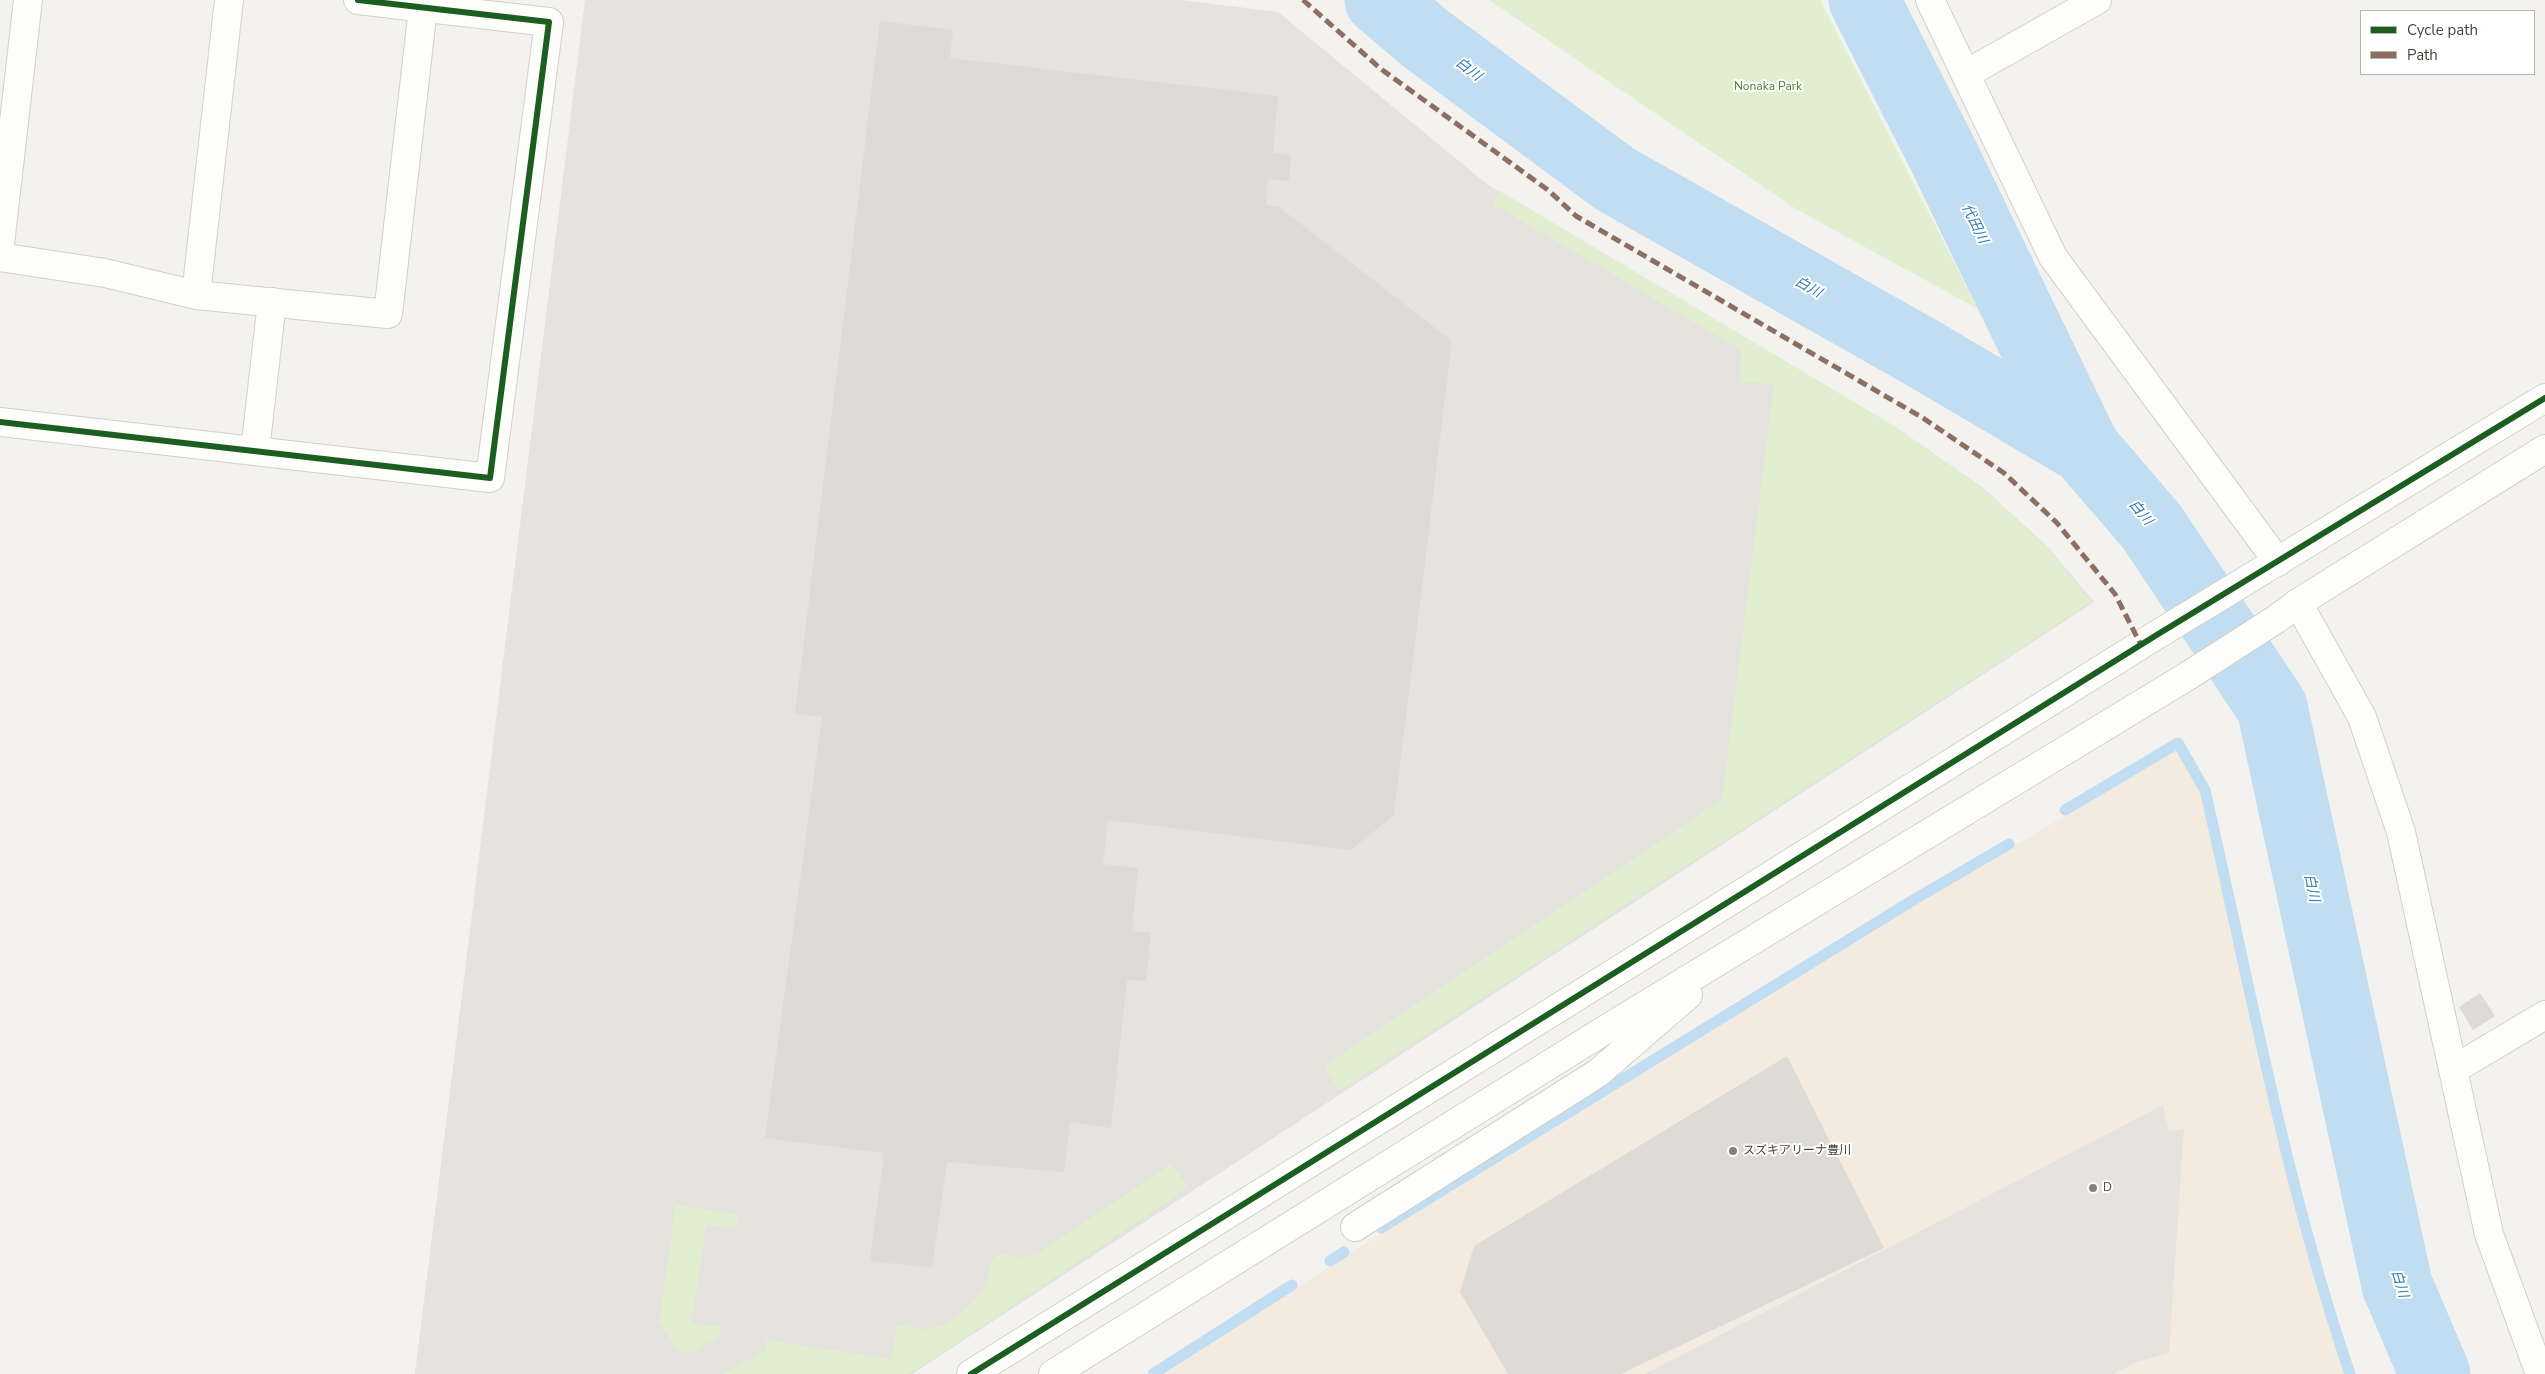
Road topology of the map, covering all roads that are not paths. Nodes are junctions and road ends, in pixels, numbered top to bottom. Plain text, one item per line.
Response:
1 (28, 0) edge
2 (229, 0) edge
3 (358, 0) edge
4 (1930, 0) edge
5 (2097, 0) edge
6 (423, 8) junction
7 (550, 11) edge
8 (1966, 74) junction
9 (0, 244) edge
10 (0, 257) edge
11 (196, 295) junction
12 (272, 302) junction
13 (2545, 398) edge
14 (0, 422) edge
15 (2545, 449) edge
16 (255, 452) junction
17 (2278, 562) junction
18 (2298, 603) junction
19 (1748, 943) junction
20 (2545, 1015) edge
21 (2453, 1070) junction
22 (1355, 1227) dead end
23 (971, 1374) edge
24 (1052, 1374) edge
25 (2540, 1374) edge

1 - 9 street
2 - 11 street
3 - 6 street
4 - 8 street
5 - 8 street
6 - 7 street
6 - 12 street
7 - 16 street
8 - 17 street
10 - 11 street
11 - 12 street
12 - 16 street
13 - 17 street
14 - 16 street
15 - 18 street
17 - 23 street
18 - 19 street
18 - 21 street
19 - 22 street
19 - 24 street
20 - 21 street
21 - 25 street

